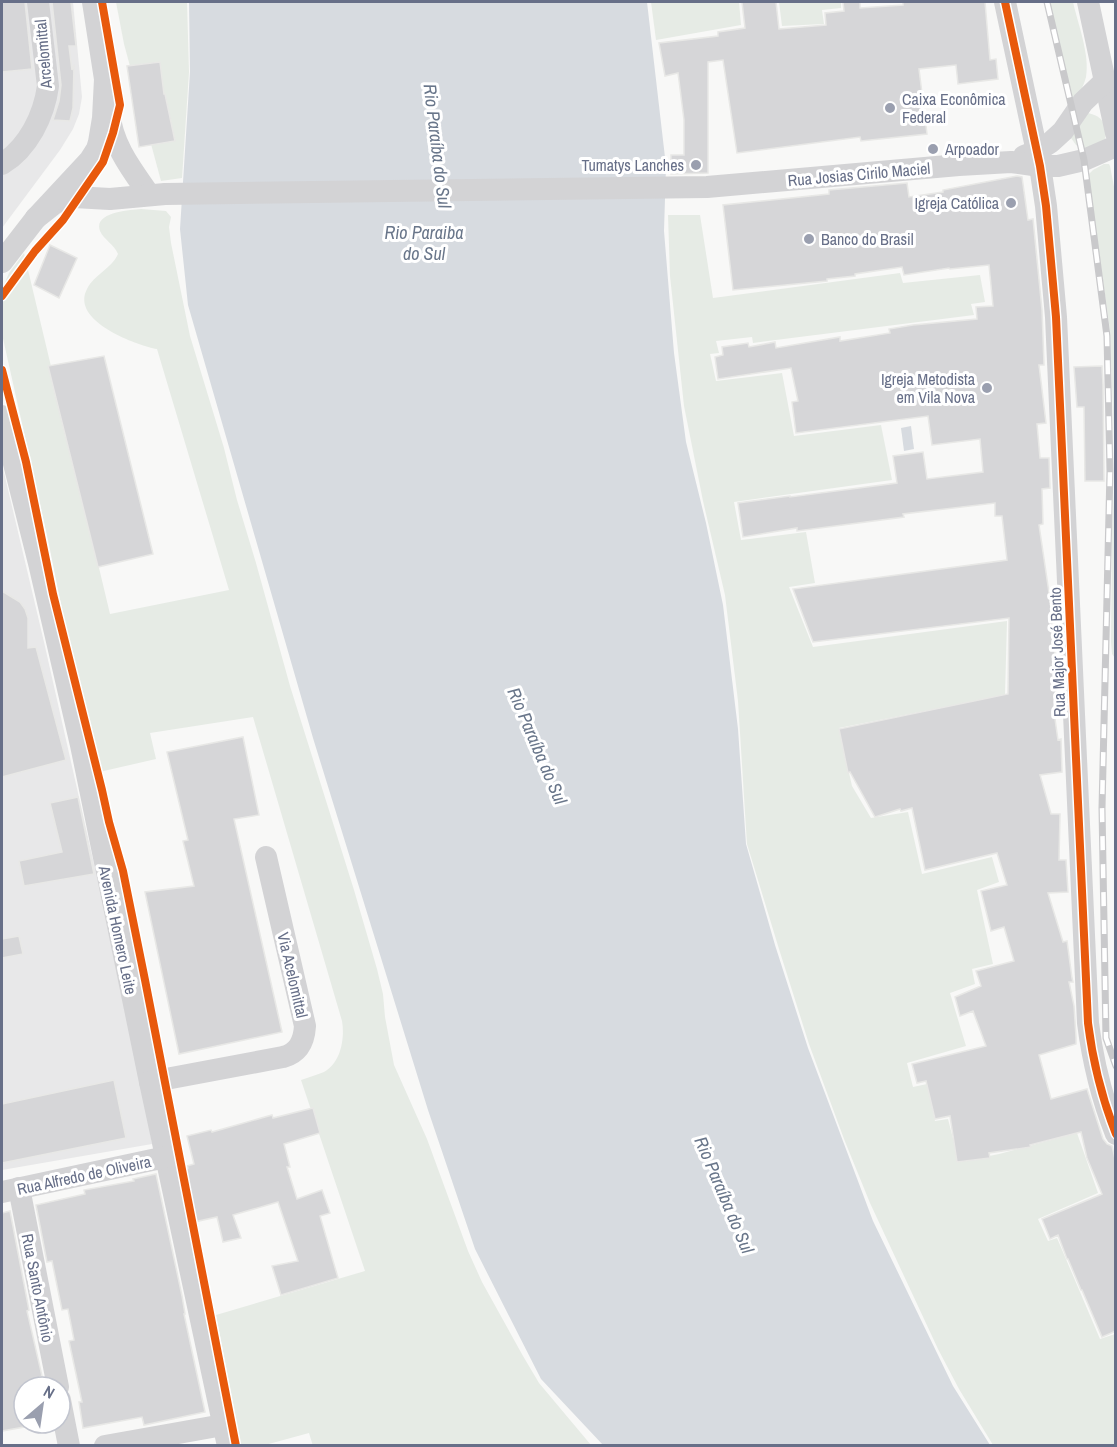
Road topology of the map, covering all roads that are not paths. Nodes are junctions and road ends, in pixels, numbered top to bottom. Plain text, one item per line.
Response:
1 (38, 2) edge
2 (93, 2) edge
3 (1005, 2) edge
4 (1088, 2) edge
5 (105, 79) junction
6 (1106, 81) junction
7 (1116, 132) edge
8 (1116, 146) edge
9 (1039, 158) junction
10 (90, 160) junction
11 (2, 164) edge
12 (75, 178) junction
13 (157, 193) junction
14 (110, 199) junction
15 (36, 218) junction
16 (2, 262) edge
17 (2, 416) edge
18 (266, 857) dead end
19 (150, 1082) junction
20 (1116, 1134) edge
21 (166, 1157) junction
22 (10, 1190) edge
23 (54, 1375) edge
24 (226, 1435) edge
25 (105, 1446) edge

1 - 11 street, Arcelomittal
2 - 5 street
3 - 9 street, Rua Major José Bento
4 - 6 street
5 - 10 street
5 - 13 street
6 - 7 street
6 - 9 street, Rua Josias Cirilo Maciel
8 - 9 street, Rua Josias Cirilo Maciel
9 - 13 street, Rua Josias Cirilo Maciel
9 - 20 street, Rua Major José Bento
10 - 12 street
10 - 13 street
12 - 14 street
12 - 15 street
13 - 14 street, Rua Josias Cirilo Maciel
14 - 15 street, Rua Josias Cirilo Maciel
15 - 16 street
17 - 19 street, Avenida Homero Leite
18 - 19 street, Via Acelomittal
19 - 21 street, Avenida Homero Leite
21 - 22 street, Rua Alfredo de Oliveira
21 - 24 street, Avenida Homero Leite
22 - 23 street, Rua Santo Antônio
24 - 25 street

